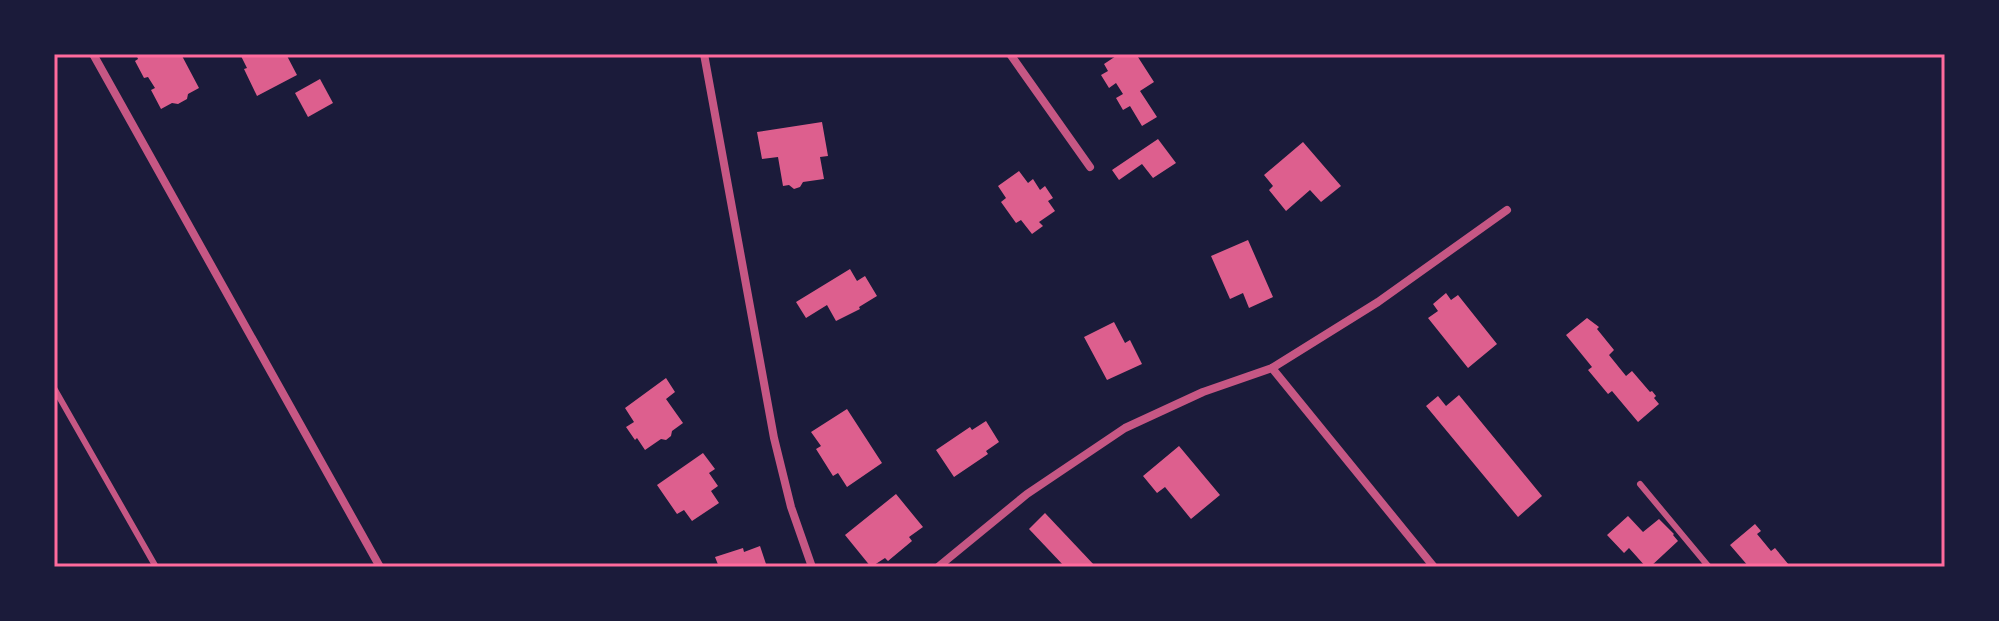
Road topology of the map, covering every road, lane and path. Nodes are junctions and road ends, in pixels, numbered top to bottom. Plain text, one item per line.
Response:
1 (93, 54) edge
2 (704, 54) edge
3 (1010, 54) edge
4 (1090, 167) dead end
5 (1507, 210) dead end
6 (1272, 368) junction
7 (54, 388) edge
8 (1640, 484) dead end
9 (156, 567) edge
10 (380, 567) edge
11 (812, 567) edge
12 (938, 567) edge
13 (1434, 567) edge
14 (1709, 567) edge

1 - 10 street
2 - 11 street
3 - 4 street
5 - 6 street
6 - 12 street
6 - 13 street
7 - 9 lane
8 - 14 lane

